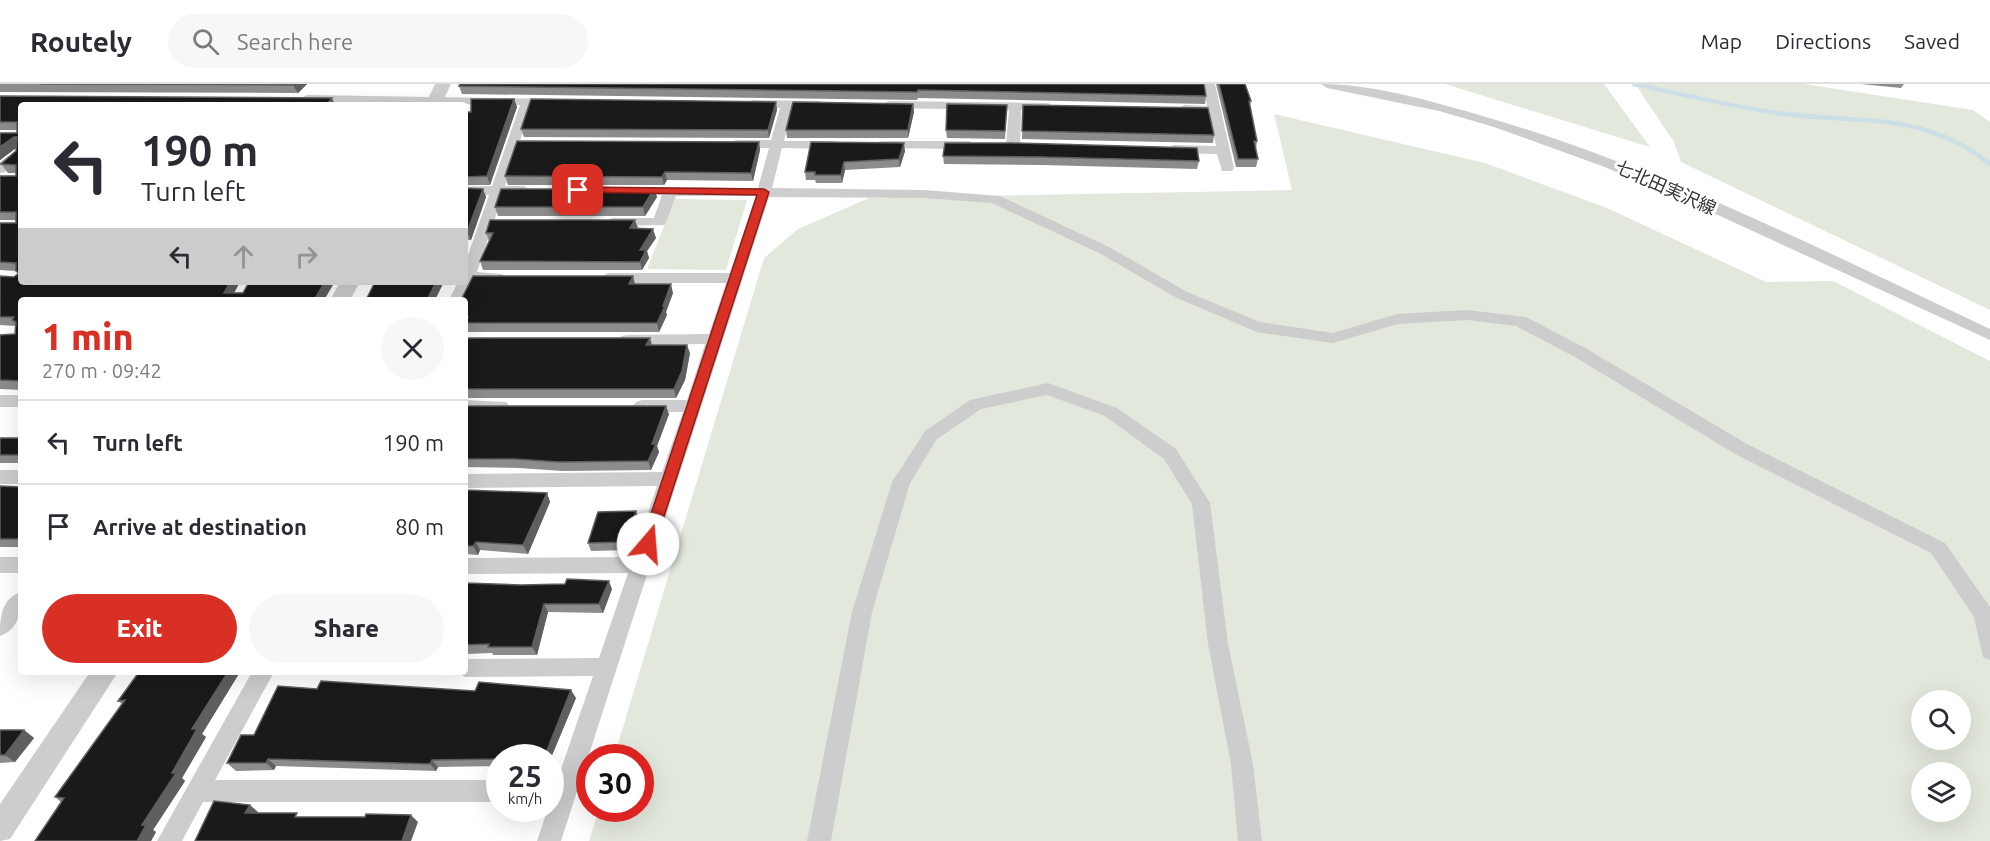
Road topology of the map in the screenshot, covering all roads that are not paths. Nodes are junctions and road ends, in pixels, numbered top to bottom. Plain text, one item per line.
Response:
1 (443, 84) edge
2 (1209, 84) edge
3 (1327, 84) edge
4 (1362, 84) edge
5 (295, 99) edge
6 (353, 102) edge
7 (434, 102) edge
8 (527, 102) junction
9 (563, 102) edge
10 (740, 104) edge
11 (788, 104) junction
12 (835, 105) edge
13 (871, 105) edge
14 (1015, 107) junction
15 (1062, 108) edge
16 (1167, 109) edge
17 (1214, 110) junction
18 (717, 144) edge
19 (776, 144) junction
20 (847, 145) edge
21 (871, 145) edge
22 (977, 145) edge
23 (1013, 145) edge
24 (1165, 149) edge
25 (1223, 150) junction
26 (18, 155) edge
27 (1227, 168) dead end
28 (4, 176) edge
29 (498, 190) junction
30 (544, 190) edge
31 (613, 190) edge
32 (468, 191) edge
33 (671, 191) junction
34 (764, 192) junction
35 (602, 222) edge
36 (468, 277) joint
37 (515, 277) edge
38 (597, 278) edge
39 (735, 278) junction
40 (1990, 326) edge
41 (1990, 335) edge
42 (716, 339) junction
43 (609, 340) edge
44 (0, 401) edge
45 (18, 401) edge
46 (468, 406) edge
47 (519, 406) edge
48 (622, 406) edge
49 (694, 406) junction
50 (0, 477) edge
51 (18, 477) edge
52 (668, 479) junction
53 (468, 481) edge
54 (0, 565) edge
55 (641, 565) junction
56 (18, 566) edge
57 (468, 566) edge
58 (18, 607) edge
59 (0, 627) edge
60 (1990, 651) edge
61 (607, 667) junction
62 (468, 668) edge
63 (103, 675) edge
64 (261, 675) edge
65 (564, 776) edge
66 (197, 791) junction
67 (486, 791) edge
68 (552, 822) edge
69 (0, 829) edge
70 (169, 841) edge
71 (549, 841) edge
72 (819, 841) edge
73 (1250, 841) edge

1 - 7 street
2 - 17 street
3 - 41 street, 七北田実沢線
4 - 40 street
5 - 6 street
6 - 7 street
7 - 8 street
8 - 9 street
8 - 29 street
10 - 11 street
11 - 12 street
11 - 19 street
13 - 14 street
14 - 15 street
14 - 23 street
16 - 17 street
17 - 25 street
18 - 19 street
19 - 20 street
19 - 34 street
21 - 22 street
24 - 25 street
25 - 27 street
26 - 28 street
29 - 30 street
29 - 32 street
29 - 36 street
31 - 33 street
33 - 34 street
33 - 35 street
34 - 39 street
34 - 60 street
36 - 37 street
38 - 39 street
39 - 42 street
42 - 43 street
42 - 49 street
44 - 45 street
46 - 47 street
48 - 49 street
49 - 52 street
50 - 51 street
52 - 53 street
52 - 55 street
54 - 56 street
55 - 57 street
55 - 61 street
58 - 59 street
61 - 62 street
61 - 65 street
63 - 69 street
64 - 66 street
66 - 67 street
66 - 70 street
68 - 71 street
72 - 73 street

